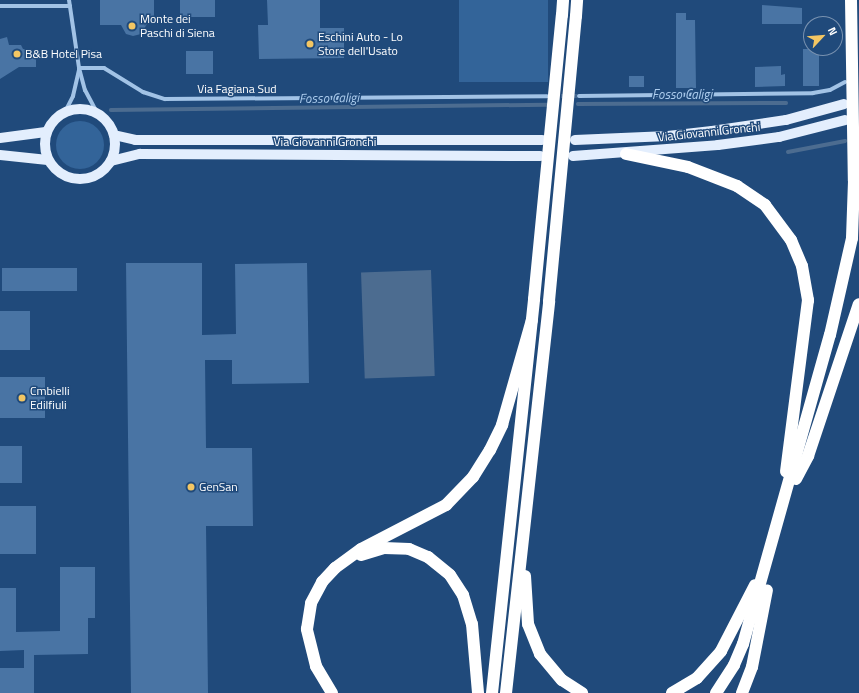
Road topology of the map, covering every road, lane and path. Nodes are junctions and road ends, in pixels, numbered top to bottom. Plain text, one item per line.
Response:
1 (69, 0) edge
2 (563, 0) edge
3 (577, 0) edge
4 (851, 0) edge
5 (0, 6) edge
6 (70, 6) junction
7 (79, 68) junction
8 (845, 82) dead end
9 (547, 96) dead end
10 (579, 96) tunnel mouth
11 (844, 104) dead end
12 (65, 112) junction
13 (98, 114) junction
14 (845, 120) dead end
15 (46, 132) junction
16 (114, 136) junction
17 (0, 138) edge
18 (542, 140) dead end
19 (575, 140) dead end
20 (626, 154) junction
21 (0, 155) edge
22 (540, 156) dead end
23 (573, 156) dead end
24 (48, 160) junction
25 (111, 161) junction
26 (859, 304) edge
27 (532, 320) junction
28 (784, 501) junction
29 (524, 531) junction
30 (768, 555) junction
31 (341, 562) junction
32 (332, 693) edge
33 (478, 693) edge
34 (492, 693) edge
35 (506, 693) edge
36 (582, 693) edge
37 (672, 693) edge
38 (716, 693) edge
39 (742, 693) edge

1 - 6 street
2 - 27 highway, bridge
3 - 29 highway, bridge
4 - 28 highway, bridge
5 - 6 street
6 - 7 street
7 - 9 street, Via Fagiana Sud
7 - 12 street
7 - 13 street
8 - 10 street
11 - 19 main road, Via Giovanni Gronchi
12 - 13 main road
12 - 15 main road
13 - 16 main road
14 - 20 main road, Via Giovanni Gronchi
15 - 17 main road
15 - 24 main road
16 - 18 main road, Via Giovanni Gronchi
16 - 25 main road
20 - 23 main road, Via Giovanni Gronchi
20 - 28 highway
21 - 24 main road
22 - 25 main road, Via Giovanni Gronchi
24 - 25 main road
26 - 28 highway
27 - 31 highway
27 - 34 highway
28 - 30 highway
29 - 35 highway
29 - 36 highway
30 - 37 highway
30 - 38 highway
30 - 39 highway
31 - 32 highway
31 - 33 highway

